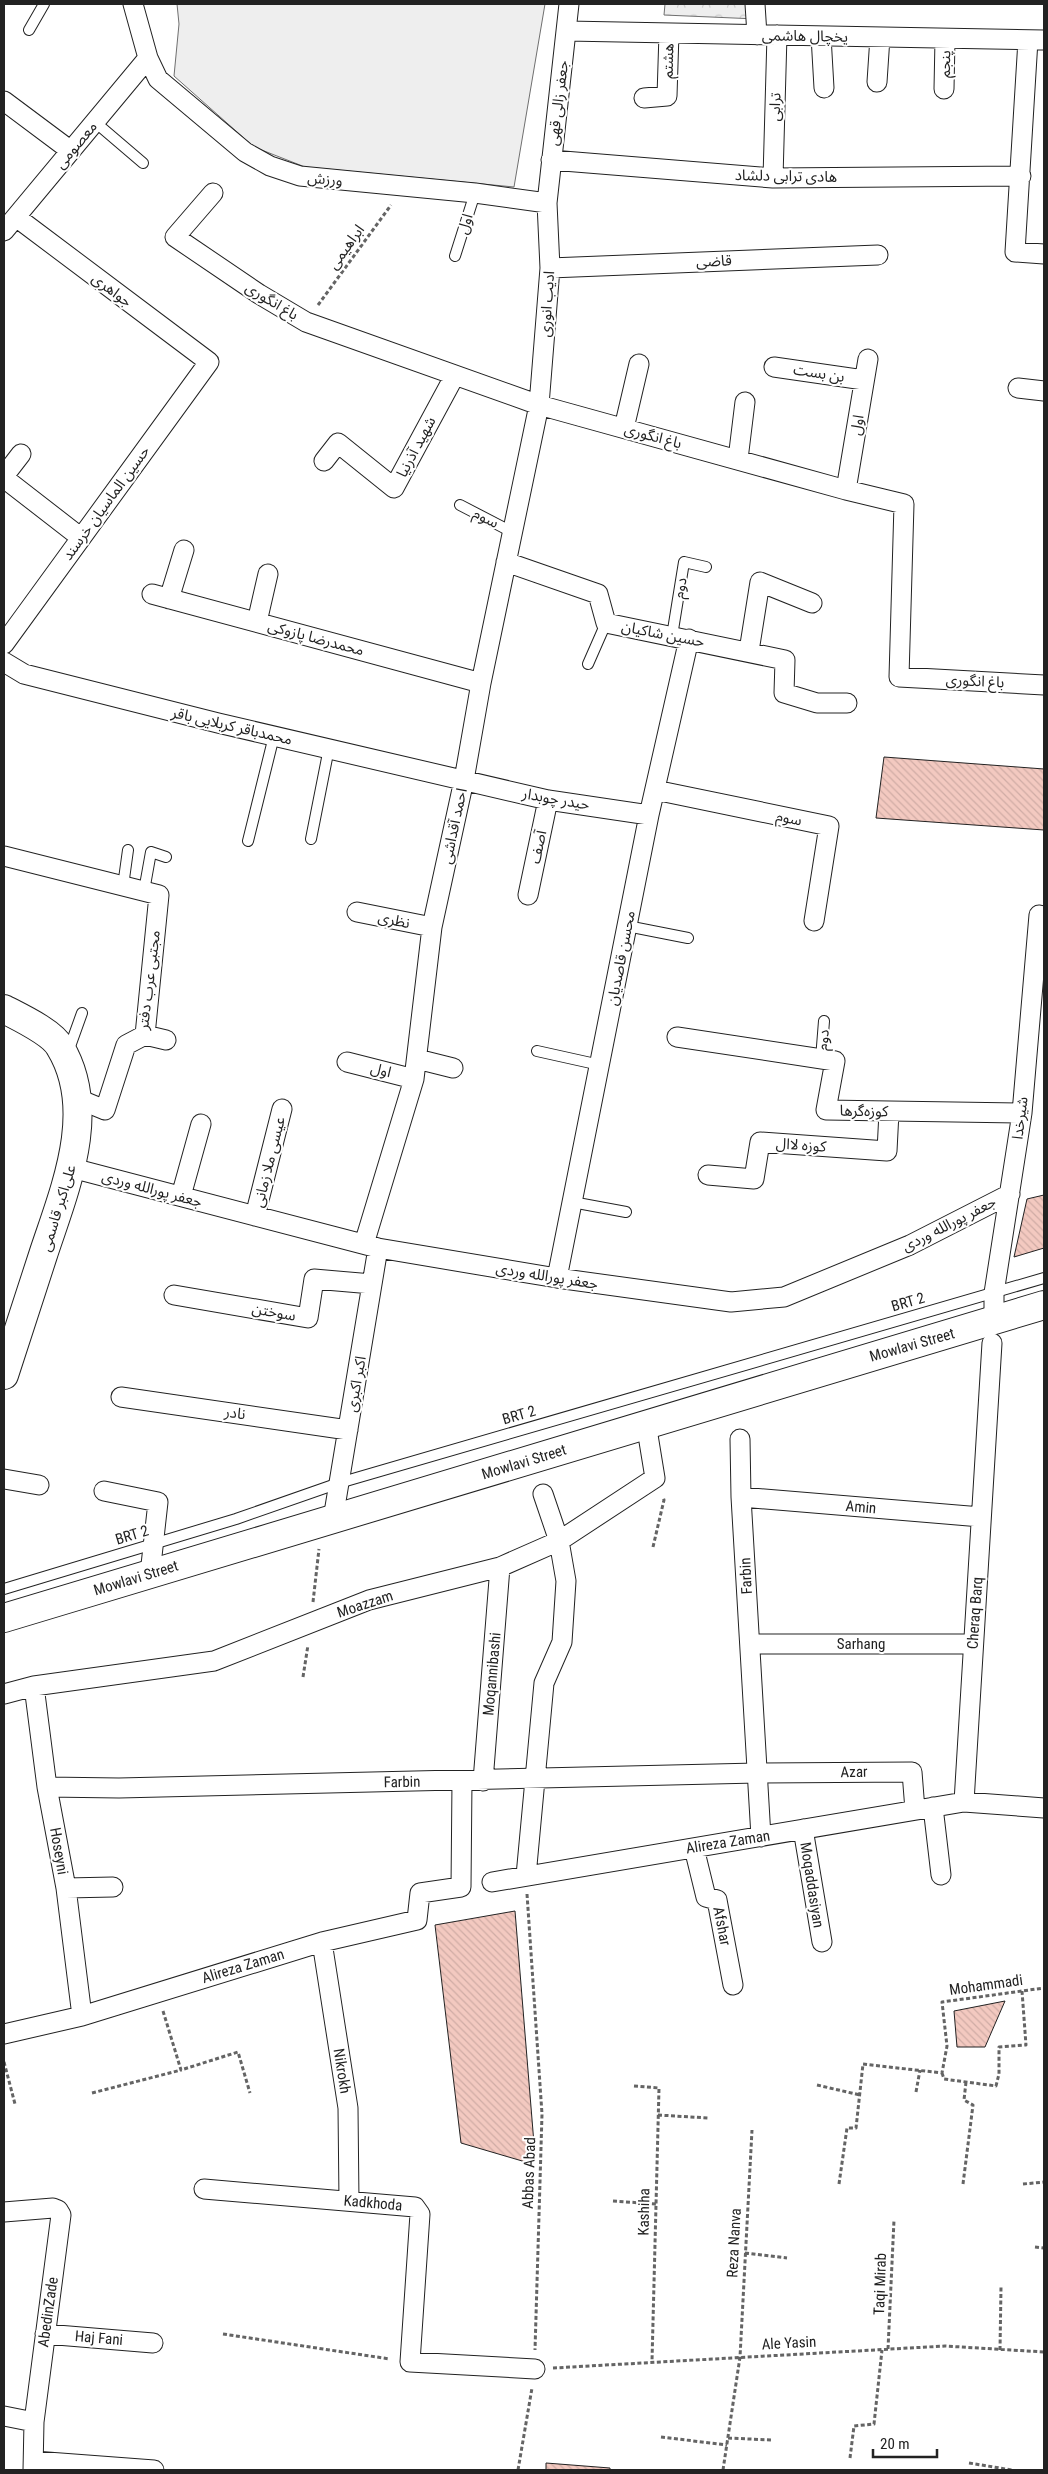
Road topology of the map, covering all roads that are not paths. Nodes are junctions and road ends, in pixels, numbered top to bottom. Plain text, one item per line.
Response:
1 (44, 4) edge
2 (133, 4) edge
3 (569, 4) edge
4 (755, 4) edge
5 (29, 30) dead end
6 (566, 31) junction
7 (669, 33) junction
8 (757, 35) junction
9 (777, 35) junction
10 (821, 36) junction
11 (880, 38) junction
12 (945, 39) junction
13 (1036, 40) edge
14 (148, 58) junction
15 (878, 82) dead end
16 (824, 88) dead end
17 (944, 88) dead end
18 (644, 98) dead end
19 (4, 101) edge
20 (94, 122) junction
21 (71, 151) junction
22 (551, 160) junction
23 (143, 163) dead end
24 (1021, 176) junction
25 (773, 178) junction
26 (475, 192) junction
27 (213, 194) dead end
28 (547, 203) junction
29 (10, 224) edge
30 (878, 254) dead end
31 (1044, 254) edge
32 (455, 256) dead end
33 (550, 268) junction
34 (868, 359) dead end
35 (209, 362) joint
36 (639, 364) dead end
37 (774, 366) dead end
38 (455, 375) junction
39 (864, 380) junction
40 (1018, 388) dead end
41 (1044, 391) edge
42 (745, 402) dead end
43 (539, 405) junction
44 (624, 428) junction
45 (20, 454) dead end
46 (738, 459) junction
47 (324, 461) dead end
48 (4, 477) edge
49 (846, 490) junction
50 (460, 505) dead end
51 (512, 532) junction
52 (80, 537) junction
53 (184, 550) dead end
54 (506, 562) junction
55 (706, 568) dead end
56 (268, 574) dead end
57 (812, 604) dead end
58 (257, 622) junction
59 (606, 623) junction
60 (680, 638) junction
61 (4, 641) edge
62 (748, 652) junction
63 (4, 662) edge
64 (588, 664) dead end
65 (481, 683) junction
66 (1044, 685) edge
67 (846, 703) dead end
68 (274, 736) junction
69 (329, 748) junction
70 (464, 780) junction
71 (655, 790) junction
72 (548, 800) junction
73 (649, 815) junction
74 (311, 839) dead end
75 (248, 841) dead end
76 (128, 850) dead end
77 (4, 856) edge
78 (166, 857) dead end
79 (123, 886) junction
80 (151, 893) junction
81 (528, 895) dead end
82 (357, 912) dead end
83 (1042, 915) edge
84 (814, 921) dead end
85 (627, 926) junction
86 (432, 927) junction
87 (688, 938) dead end
88 (4, 1009) edge
89 (82, 1013) dead end
90 (824, 1021) dead end
91 (144, 1035) junction
92 (677, 1037) dead end
93 (166, 1040) dead end
94 (537, 1051) dead end
95 (66, 1058) junction
96 (417, 1059) junction
97 (821, 1059) junction
98 (348, 1062) dead end
99 (600, 1065) junction
100 (453, 1068) dead end
101 (414, 1079) junction
102 (76, 1098) junction
103 (282, 1109) dead end
104 (889, 1112) junction
105 (1022, 1112) junction
106 (201, 1124) dead end
107 (72, 1168) junction
108 (708, 1175) dead end
109 (1010, 1194) junction
110 (180, 1196) junction
111 (572, 1202) junction
112 (626, 1212) dead end
113 (255, 1216) junction
114 (371, 1246) junction
115 (557, 1278) junction
116 (1044, 1278) edge
117 (372, 1284) junction
118 (994, 1294) junction
119 (174, 1295) dead end
120 (1044, 1305) edge
121 (993, 1332) junction
122 (4, 1375) edge
123 (122, 1397) dead end
124 (646, 1423) junction
125 (348, 1430) junction
126 (740, 1438) dead end
127 (4, 1479) edge
128 (339, 1483) junction
129 (39, 1485) dead end
130 (104, 1491) dead end
131 (543, 1494) dead end
132 (741, 1497) junction
133 (981, 1517) junction
134 (328, 1521) junction
135 (560, 1541) junction
136 (153, 1544) junction
137 (500, 1567) junction
138 (150, 1574) junction
139 (4, 1589) edge
140 (4, 1618) edge
141 (750, 1644) junction
142 (972, 1644) junction
143 (34, 1686) junction
144 (4, 1694) edge
145 (757, 1773) junction
146 (535, 1779) junction
147 (462, 1781) junction
148 (483, 1781) junction
149 (47, 1787) junction
150 (964, 1802) junction
151 (1044, 1808) edge
152 (924, 1809) junction
153 (803, 1829) junction
154 (761, 1837) junction
155 (694, 1848) junction
156 (941, 1875) dead end
157 (526, 1876) junction
158 (492, 1882) dead end
159 (114, 1886) dead end
160 (66, 1888) junction
161 (322, 1942) junction
162 (822, 1942) dead end
163 (733, 1985) dead end
164 (82, 2016) junction
165 (4, 2034) edge
166 (204, 2189) dead end
167 (349, 2201) junction
168 (4, 2212) edge
169 (45, 2334) junction
170 (153, 2343) dead end
171 (535, 2369) road end
172 (4, 2416) edge
173 (34, 2422) junction
174 (33, 2466) edge
175 (154, 2470) edge

1 - 5 lane
2 - 14 street, ورزش
3 - 6 street, جعفر زالی قهی
4 - 8 street
6 - 7 street, یخچال هاشمی
6 - 22 street, جعفر زالی قهی
7 - 8 street, یخچال هاشمی
7 - 18 street, هشتم
8 - 9 street, یخچال هاشمی
9 - 10 street, یخچال هاشمی
9 - 25 street, ترابی
10 - 11 street, یخچال هاشمی
10 - 16 street
11 - 12 street, یخچال هاشمی
11 - 15 street
12 - 13 street, یخچال هاشمی
12 - 17 street, پنجم
13 - 24 street
14 - 20 street, معصومی
14 - 26 street, ورزش
19 - 21 street
20 - 21 street, معصومی
20 - 23 lane
21 - 29 street, معصومی
22 - 25 street, هادی ترابی دلشاد
22 - 28 street, جعفر زالی قهی
24 - 25 street, هادی ترابی دلشاد
24 - 31 street
26 - 28 street, ورزش
26 - 32 lane, اول
27 - 38 street, باغ انگوری
28 - 33 street, ادیب انوری
29 - 35 street, جواهری
30 - 33 street, قاضی
33 - 43 street, ادیب انوری
34 - 39 street, اول
35 - 52 street, حسین الماسیان خرسند
36 - 44 street
37 - 39 street, بن بست
38 - 43 street, باغ انگوری
38 - 47 street, شهید آذرنیا
39 - 49 street, اول
40 - 41 street
42 - 46 street
43 - 44 street, باغ انگوری
43 - 51 street, احمد آقداشی
44 - 46 street, باغ انگوری
45 - 48 street
46 - 49 street, باغ انگوری
48 - 52 street
49 - 66 street, باغ انگوری
50 - 51 lane, سوم
51 - 54 street, احمد آقداشی
52 - 61 street, حسین الماسیان خرسند
53 - 58 street, محمدرضا پازوکی
54 - 59 street, حسین شاکیان
54 - 65 street, احمد آقداشی
55 - 60 lane, دوم
56 - 58 street
57 - 62 street
58 - 65 street, محمدرضا پازوکی
59 - 60 street, حسین شاکیان
59 - 64 lane
60 - 62 street, حسین شاکیان
60 - 71 street, محسن قاصدیان
62 - 67 street, حسین شاکیان
63 - 68 street, محمدباقر کربلایی باقر
65 - 70 street, احمد آقداشی
68 - 69 street, محمدباقر کربلایی باقر
68 - 75 lane
69 - 70 street, محمدباقر کربلایی باقر
69 - 74 lane
70 - 72 street, حیدر چوبدار
70 - 86 street, احمد آقداشی
71 - 73 street, محسن قاصدیان
71 - 84 street, سوم
72 - 73 street, حیدر چوبدار
72 - 81 street, آصف
73 - 85 street, محسن قاصدیان
76 - 79 lane
77 - 79 street
78 - 80 lane
79 - 80 street
80 - 91 street, مجتبی عرب دفتر
82 - 86 street, نظری
83 - 105 street, شیرخدا
85 - 87 lane
85 - 99 street, محسن قاصدیان
86 - 96 street, احمد آقداشی
88 - 95 main road, علی‌اکبر قاسمی
89 - 95 lane
90 - 97 lane, دوم
91 - 93 street
91 - 102 street, مجتبی عرب دفتر
92 - 97 street
94 - 99 lane
95 - 102 main road, علی‌اکبر قاسمی
96 - 100 street
96 - 101 street, احمد آقداشی
97 - 104 street, کوزه‌گرها
98 - 101 street, اول
99 - 111 street, محسن قاصدیان
101 - 114 street, احمد آقداشی
102 - 107 main road, علی‌اکبر قاسمی
103 - 113 street, عیسی ملا زمانی
104 - 105 street, کوزه‌گرها
104 - 108 street, کوزه لاال
105 - 109 street, شیرخدا
106 - 110 street
107 - 110 street, جعفر پورالله وردی
107 - 122 main road, علی‌اکبر قاسمی
109 - 115 street, جعفر پورالله وردی
109 - 118 street, شیرخدا
110 - 113 street, جعفر پورالله وردی
111 - 112 lane
111 - 115 street, محسن قاصدیان
113 - 114 street, جعفر پورالله وردی
114 - 115 street, جعفر پورالله وردی
114 - 117 street, اکبر اکبری
116 - 118 lane, BRT 2
117 - 119 street, سوختن
117 - 125 street, اکبر اکبری
118 - 121 street, شیرخدا
118 - 128 lane, BRT 2
120 - 121 main road, Mowlavi Street
121 - 124 main road, Mowlavi Street
121 - 133 street, Cheraq Barq
123 - 125 street, نادر
124 - 134 main road, Mowlavi Street
124 - 135 street, Moazzam
125 - 128 street, اکبر اکبری
126 - 132 street, Farbin
127 - 129 street
128 - 134 street, اکبر اکبری
128 - 136 lane, BRT 2
130 - 136 street
131 - 135 street
132 - 133 street, Amin
132 - 141 street, Farbin
133 - 142 street, Cheraq Barq
134 - 138 main road, Mowlavi Street
135 - 137 street, Moazzam
135 - 146 street
136 - 138 street
136 - 139 lane, BRT 2
137 - 143 street, Moazzam
137 - 148 street, Moqannibashi
138 - 140 main road, Mowlavi Street
141 - 142 street, Sarhang
141 - 145 street, Farbin
142 - 150 street, Cheraq Barq
143 - 144 street, Moazzam
143 - 149 street, Hoseyni
145 - 146 street, Farbin
145 - 152 street, Azar
145 - 154 street, Farbin
146 - 148 street, Farbin
146 - 157 street
147 - 148 street, Farbin
147 - 149 street, Farbin
147 - 161 street, Alireza Zaman
149 - 160 street, Hoseyni
150 - 151 street
150 - 152 street, Alireza Zaman
152 - 153 street, Alireza Zaman
152 - 156 street
153 - 154 street, Alireza Zaman
153 - 162 street, Moqaddasiyan
154 - 155 street, Alireza Zaman
155 - 157 street, Alireza Zaman
155 - 163 street, Afshar
157 - 158 street, Alireza Zaman
159 - 160 street
160 - 164 street, Hoseyni
161 - 164 street, Alireza Zaman
161 - 167 street, Nikrokh
164 - 165 street, Alireza Zaman
166 - 167 street, Kadkhoda
167 - 171 street, Kadkhoda
168 - 169 street, AbedinZade
169 - 170 street, Haj Fani
169 - 173 street, AbedinZade
172 - 173 street
173 - 174 street, AbedinZade
174 - 175 street

